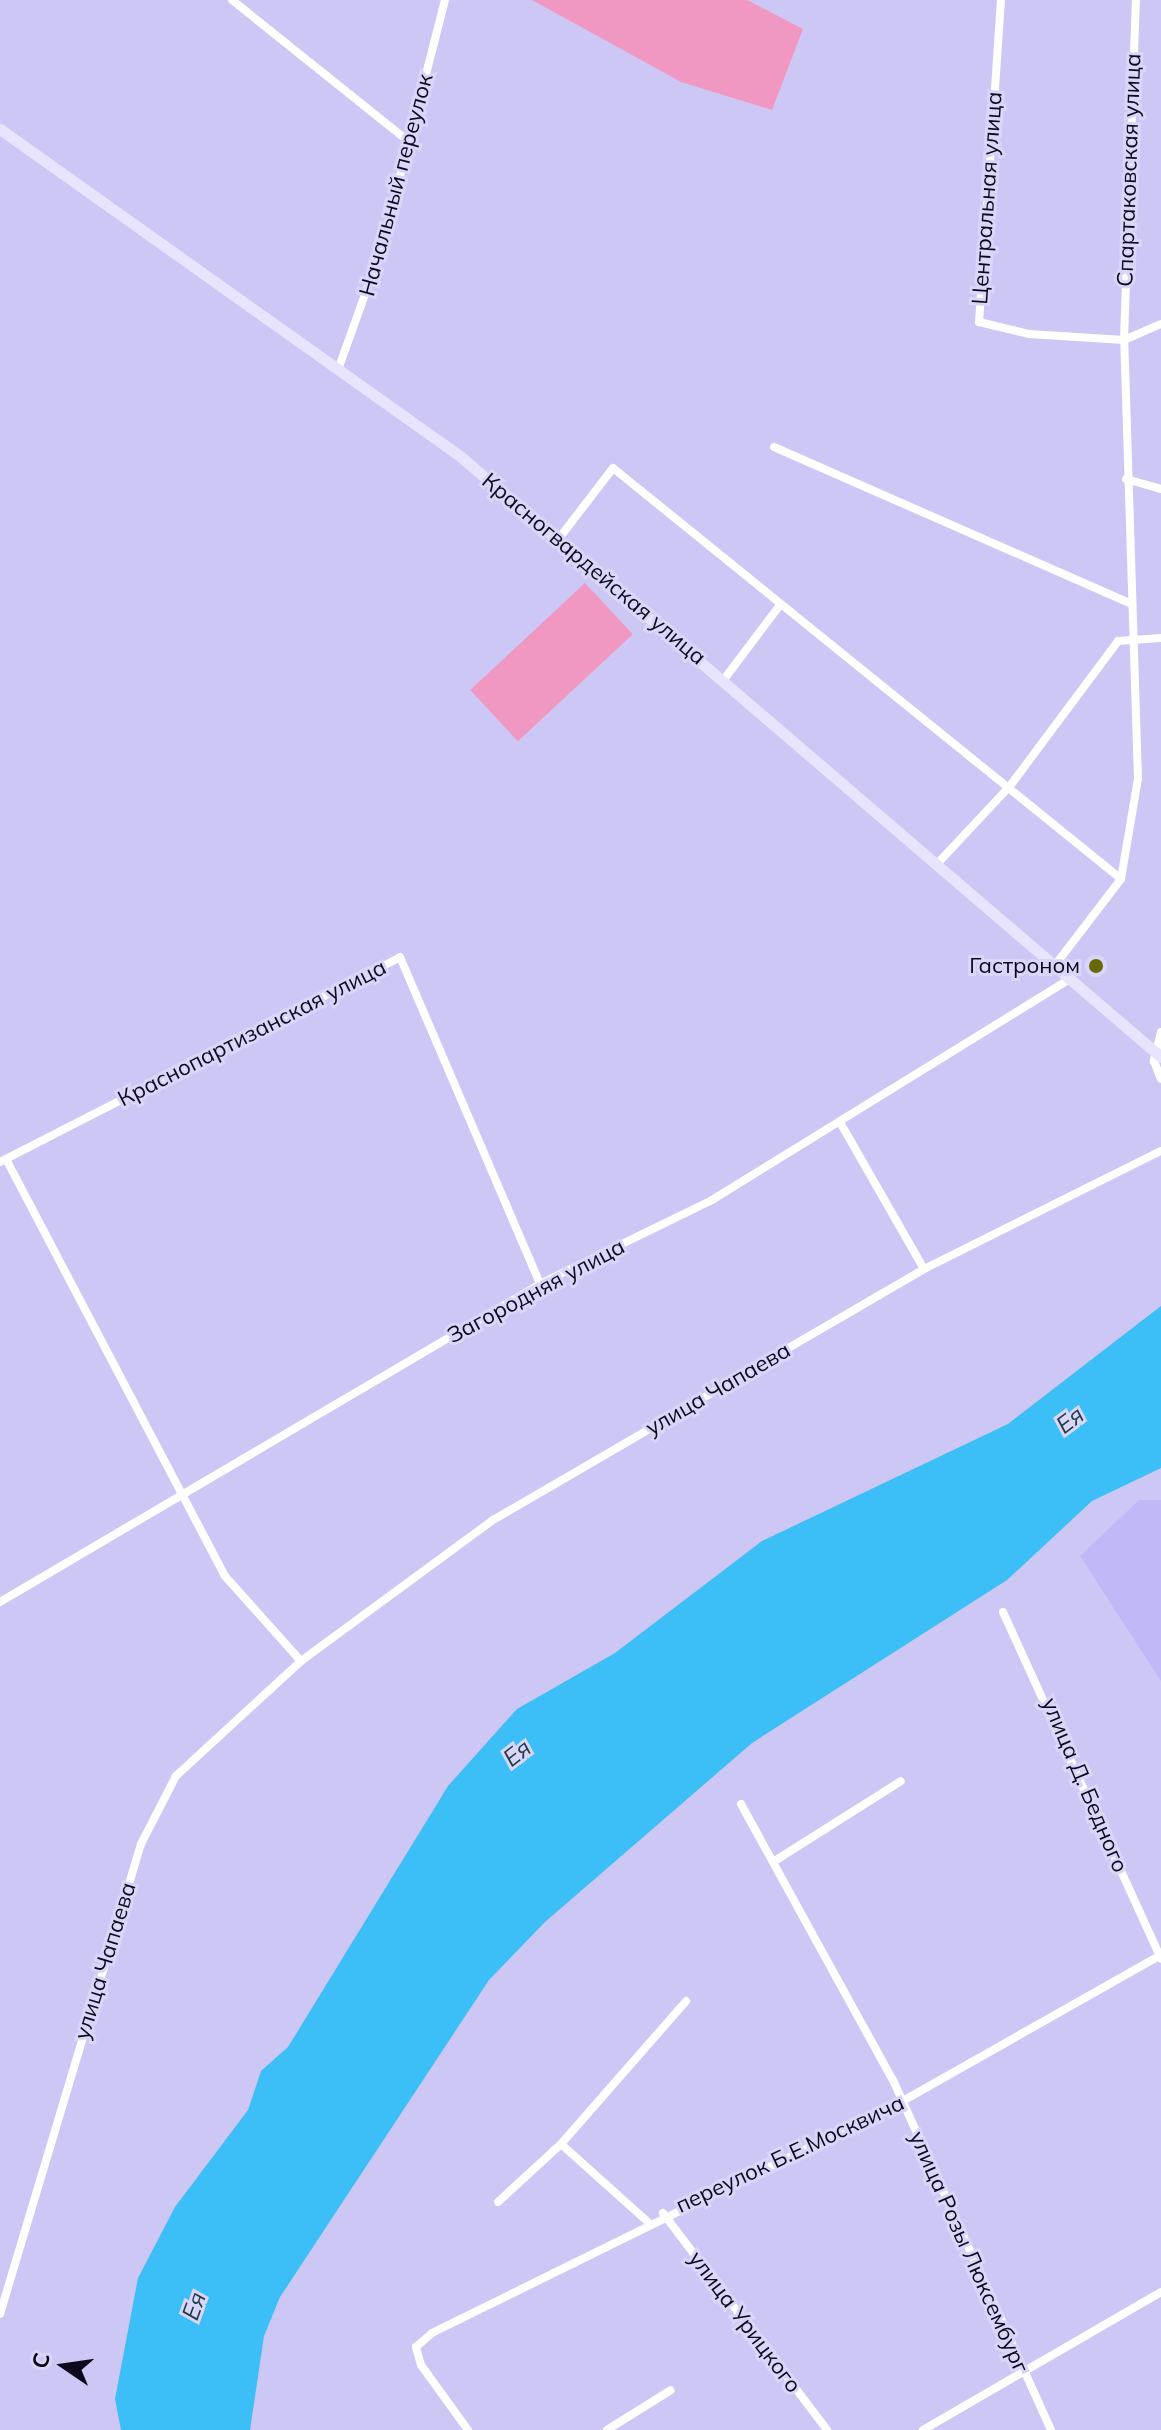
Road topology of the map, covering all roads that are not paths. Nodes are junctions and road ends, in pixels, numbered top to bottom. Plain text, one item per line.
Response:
1 (232, 0) edge
2 (445, 0) edge
3 (1001, 0) edge
4 (1136, 0) edge
5 (0, 129) edge
6 (409, 142) junction
7 (1161, 324) edge
8 (1124, 340) junction
9 (339, 367) junction
10 (774, 447) dead end
11 (1126, 479) junction
12 (1161, 489) edge
13 (557, 541) junction
14 (1131, 604) junction
15 (780, 605) junction
16 (1161, 638) edge
17 (1136, 639) junction
18 (725, 678) junction
19 (1010, 786) junction
20 (937, 864) junction
21 (1121, 879) junction
22 (1056, 964) junction
23 (1071, 978) junction
24 (1161, 1032) edge
25 (1158, 1054) edge
26 (1161, 1079) edge
27 (841, 1124) junction
28 (1159, 1152) edge
29 (3, 1161) edge
30 (924, 1269) junction
31 (540, 1284) junction
32 (181, 1493) junction
33 (0, 1602) edge
34 (1003, 1612) dead end
35 (301, 1661) junction
36 (901, 1781) dead end
37 (741, 1804) dead end
38 (773, 1862) junction
39 (1160, 1957) edge
40 (686, 2001) dead end
41 (901, 2102) junction
42 (561, 2144) junction
43 (498, 2202) dead end
44 (663, 2213) junction
45 (648, 2222) junction
46 (1161, 2292) edge
47 (0, 2314) edge
48 (1023, 2372) junction
49 (671, 2390) dead end
50 (468, 2430) edge
51 (607, 2430) edge
52 (827, 2430) edge
53 (923, 2430) edge
54 (1051, 2430) edge

1 - 6 street
2 - 6 street, Начальный переулок
3 - 8 street, Центральная улица
4 - 8 street, Спартаковская улица
5 - 9 street, Красногвардейская улица
6 - 9 street, Начальный переулок
7 - 8 street
8 - 11 street
9 - 13 street, Красногвардейская улица
10 - 14 street
11 - 12 street
11 - 14 street
13 - 15 street
13 - 18 street, Красногвардейская улица
14 - 17 street
15 - 18 street
15 - 19 street
16 - 17 street
17 - 19 street
17 - 21 street
18 - 20 street, Красногвардейская улица
19 - 20 street
19 - 21 street
20 - 22 street, Красногвардейская улица
21 - 22 street
22 - 23 street, Красногвардейская улица
23 - 25 street, Красногвардейская улица
23 - 27 street, Загородняя улица
24 - 25 street
25 - 26 street
27 - 30 street
27 - 31 street, Загородняя улица
28 - 30 street, улица Чапаева
29 - 31 street, Краснопартизанская улица
29 - 32 street
30 - 35 street, улица Чапаева
31 - 32 street, Загородняя улица
32 - 33 street, Загородняя улица
32 - 35 street
34 - 39 street, улица Д. Бедного
35 - 47 street, улица Чапаева
36 - 38 street
37 - 38 street, улица Розы Люксембург
38 - 41 street, улица Розы Люксембург
39 - 41 street, переулок Б.Е.Москвича
40 - 42 street
41 - 44 street, переулок Б.Е.Москвича
41 - 48 street, улица Розы Люксембург
42 - 43 street
42 - 45 street
44 - 45 street, переулок Б.Е.Москвича
44 - 52 street, улица Урицкого
45 - 50 street, переулок Б.Е.Москвича
46 - 48 street
48 - 53 street
48 - 54 street, улица Розы Люксембург
49 - 51 street

